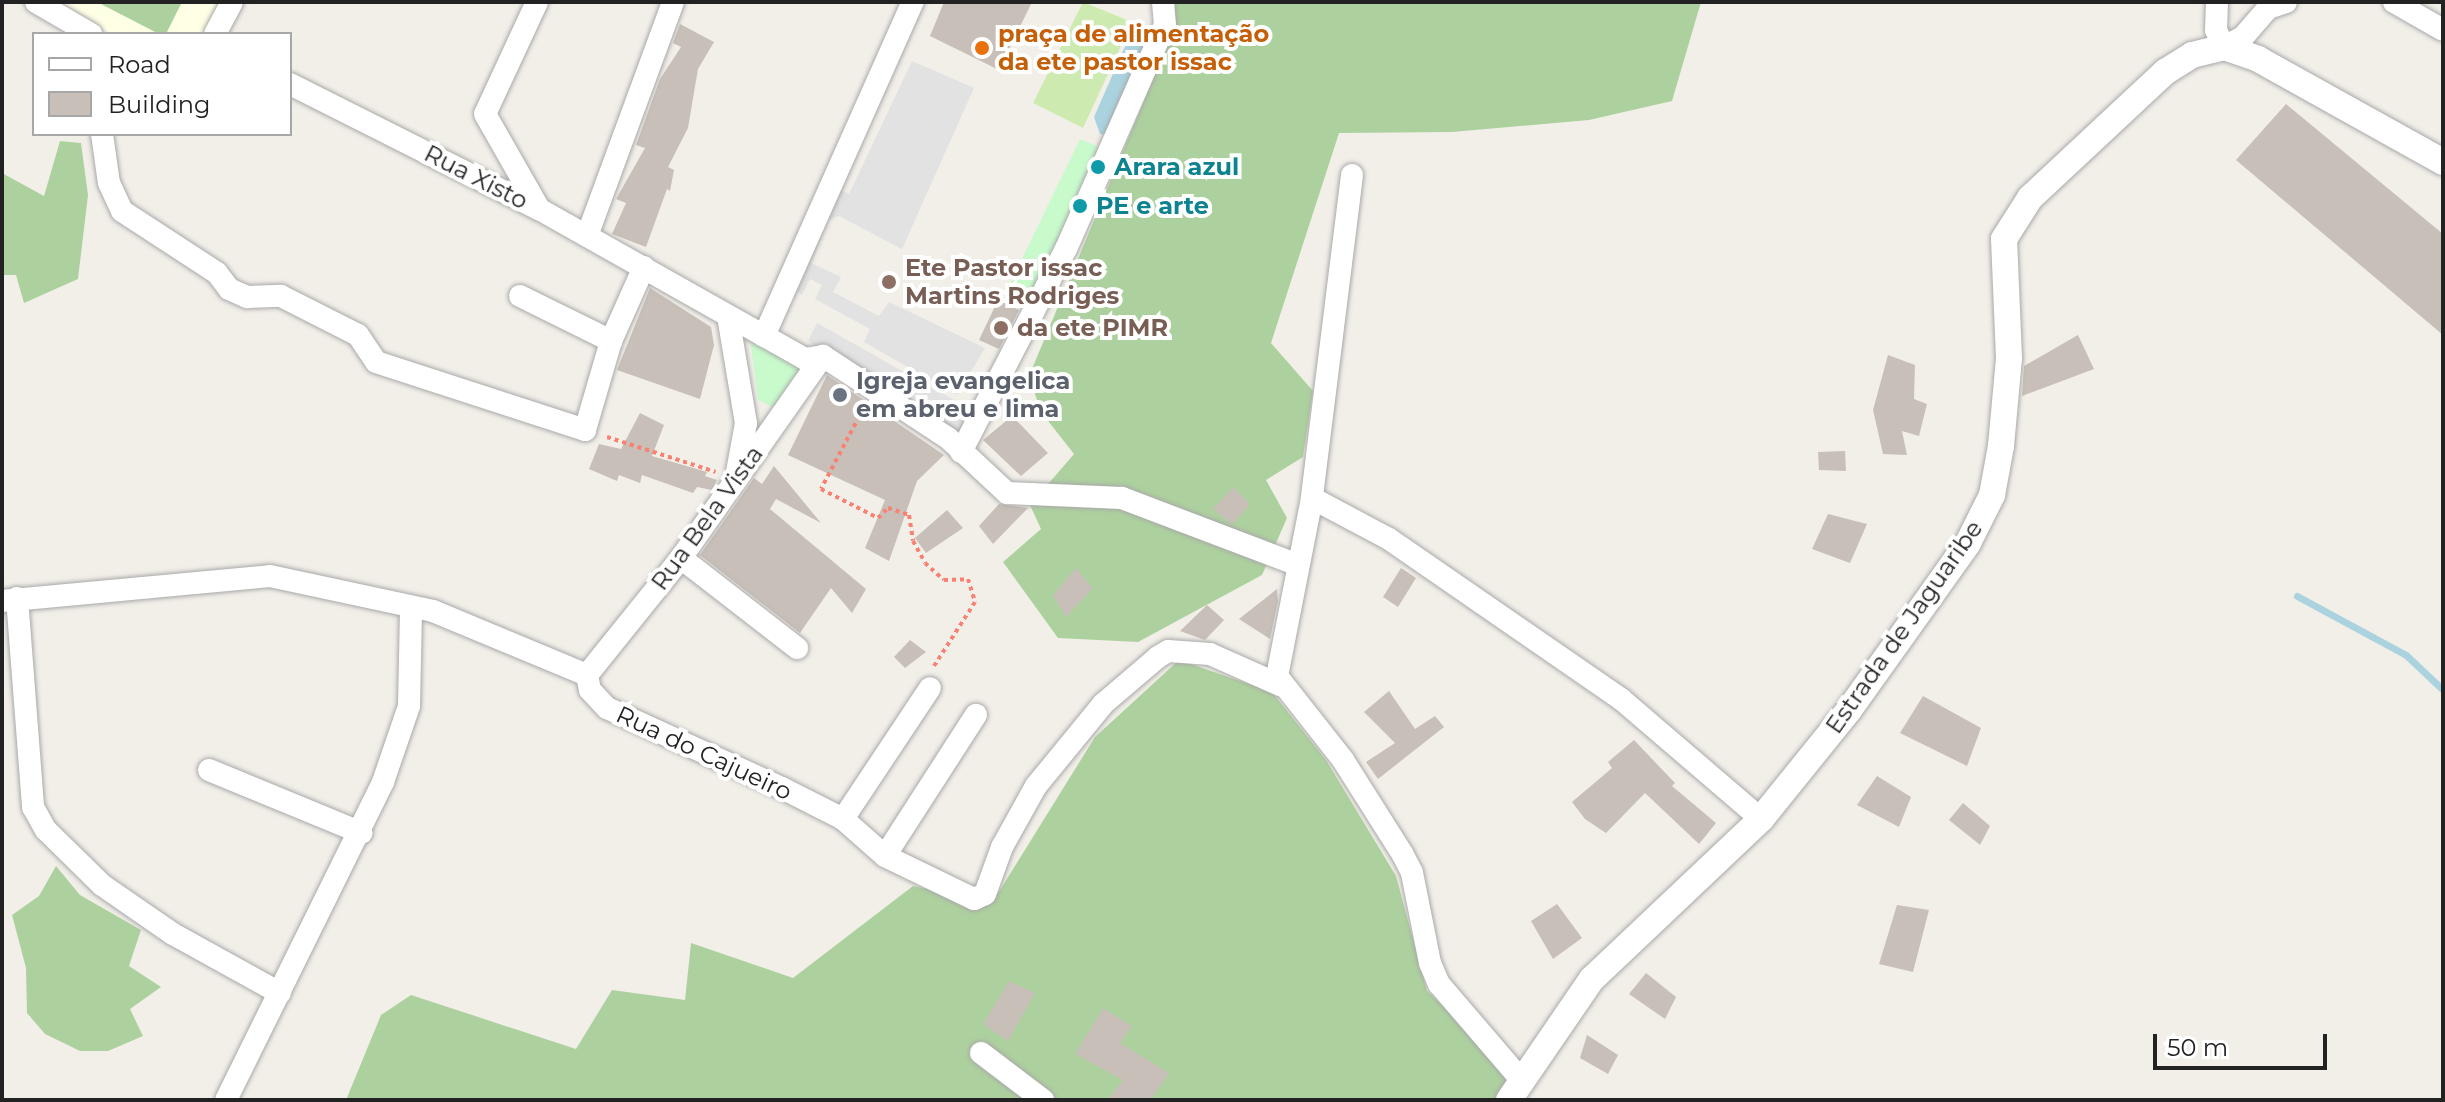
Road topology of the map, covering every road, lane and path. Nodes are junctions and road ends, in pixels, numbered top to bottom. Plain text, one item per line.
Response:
1 (36, 2) edge
2 (232, 2) edge
3 (537, 2) edge
4 (673, 2) edge
5 (913, 2) edge
6 (1163, 2) edge
7 (2217, 2) edge
8 (2286, 2) edge
9 (2394, 2) edge
10 (2443, 30) edge
11 (88, 32) edge
12 (216, 32) edge
13 (2224, 47) junction
14 (292, 85) edge
15 (102, 136) edge
16 (2443, 162) edge
17 (1352, 175) dead end
18 (539, 209) junction
19 (587, 236) junction
20 (644, 267) junction
21 (520, 296) dead end
22 (728, 316) junction
23 (764, 336) junction
24 (611, 341) junction
25 (823, 356) junction
26 (874, 390) junction
27 (585, 430) junction
28 (955, 445) junction
29 (725, 476) junction
30 (1312, 498) junction
31 (681, 558) junction
32 (1298, 565) junction
33 (9, 600) edge
34 (411, 607) junction
35 (797, 648) dead end
36 (587, 675) junction
37 (1280, 685) junction
38 (930, 688) joint
39 (976, 715) dead end
40 (209, 770) dead end
41 (843, 819) junction
42 (1761, 819) junction
43 (362, 833) junction
44 (885, 856) junction
45 (280, 993) junction
46 (981, 1053) dead end
47 (1515, 1090) edge
48 (226, 1100) edge
49 (1043, 1100) edge

1 - 11 street
2 - 12 street
3 - 18 street, Rua Xisto
4 - 19 street
5 - 23 street
6 - 28 street
7 - 13 street
8 - 13 street, Estrada de Jaguaribe
9 - 10 street
13 - 16 street
13 - 42 street, Estrada de Jaguaribe
14 - 18 street, Rua Xisto
15 - 27 street
17 - 30 street
18 - 19 street
19 - 20 street
20 - 22 street
20 - 24 street
21 - 24 street
22 - 23 street
22 - 29 street
23 - 25 street
24 - 27 street
25 - 26 street
25 - 29 street, Rua Bela Vista
26 - 28 street
26 - 38 path
27 - 29 path
28 - 32 street
29 - 31 street, Rua Bela Vista
30 - 32 street
30 - 42 street
31 - 35 street
31 - 36 street, Rua Bela Vista
32 - 37 street
33 - 34 street
33 - 45 street
34 - 36 street
34 - 43 street
36 - 41 street, Rua do Cajueiro
37 - 44 street, Rua do Cajueiro
37 - 47 street
38 - 41 street
39 - 44 street
40 - 43 street
41 - 44 street, Rua do Cajueiro
42 - 47 street, Estrada de Jaguaribe
43 - 45 street
45 - 48 street
46 - 49 street

